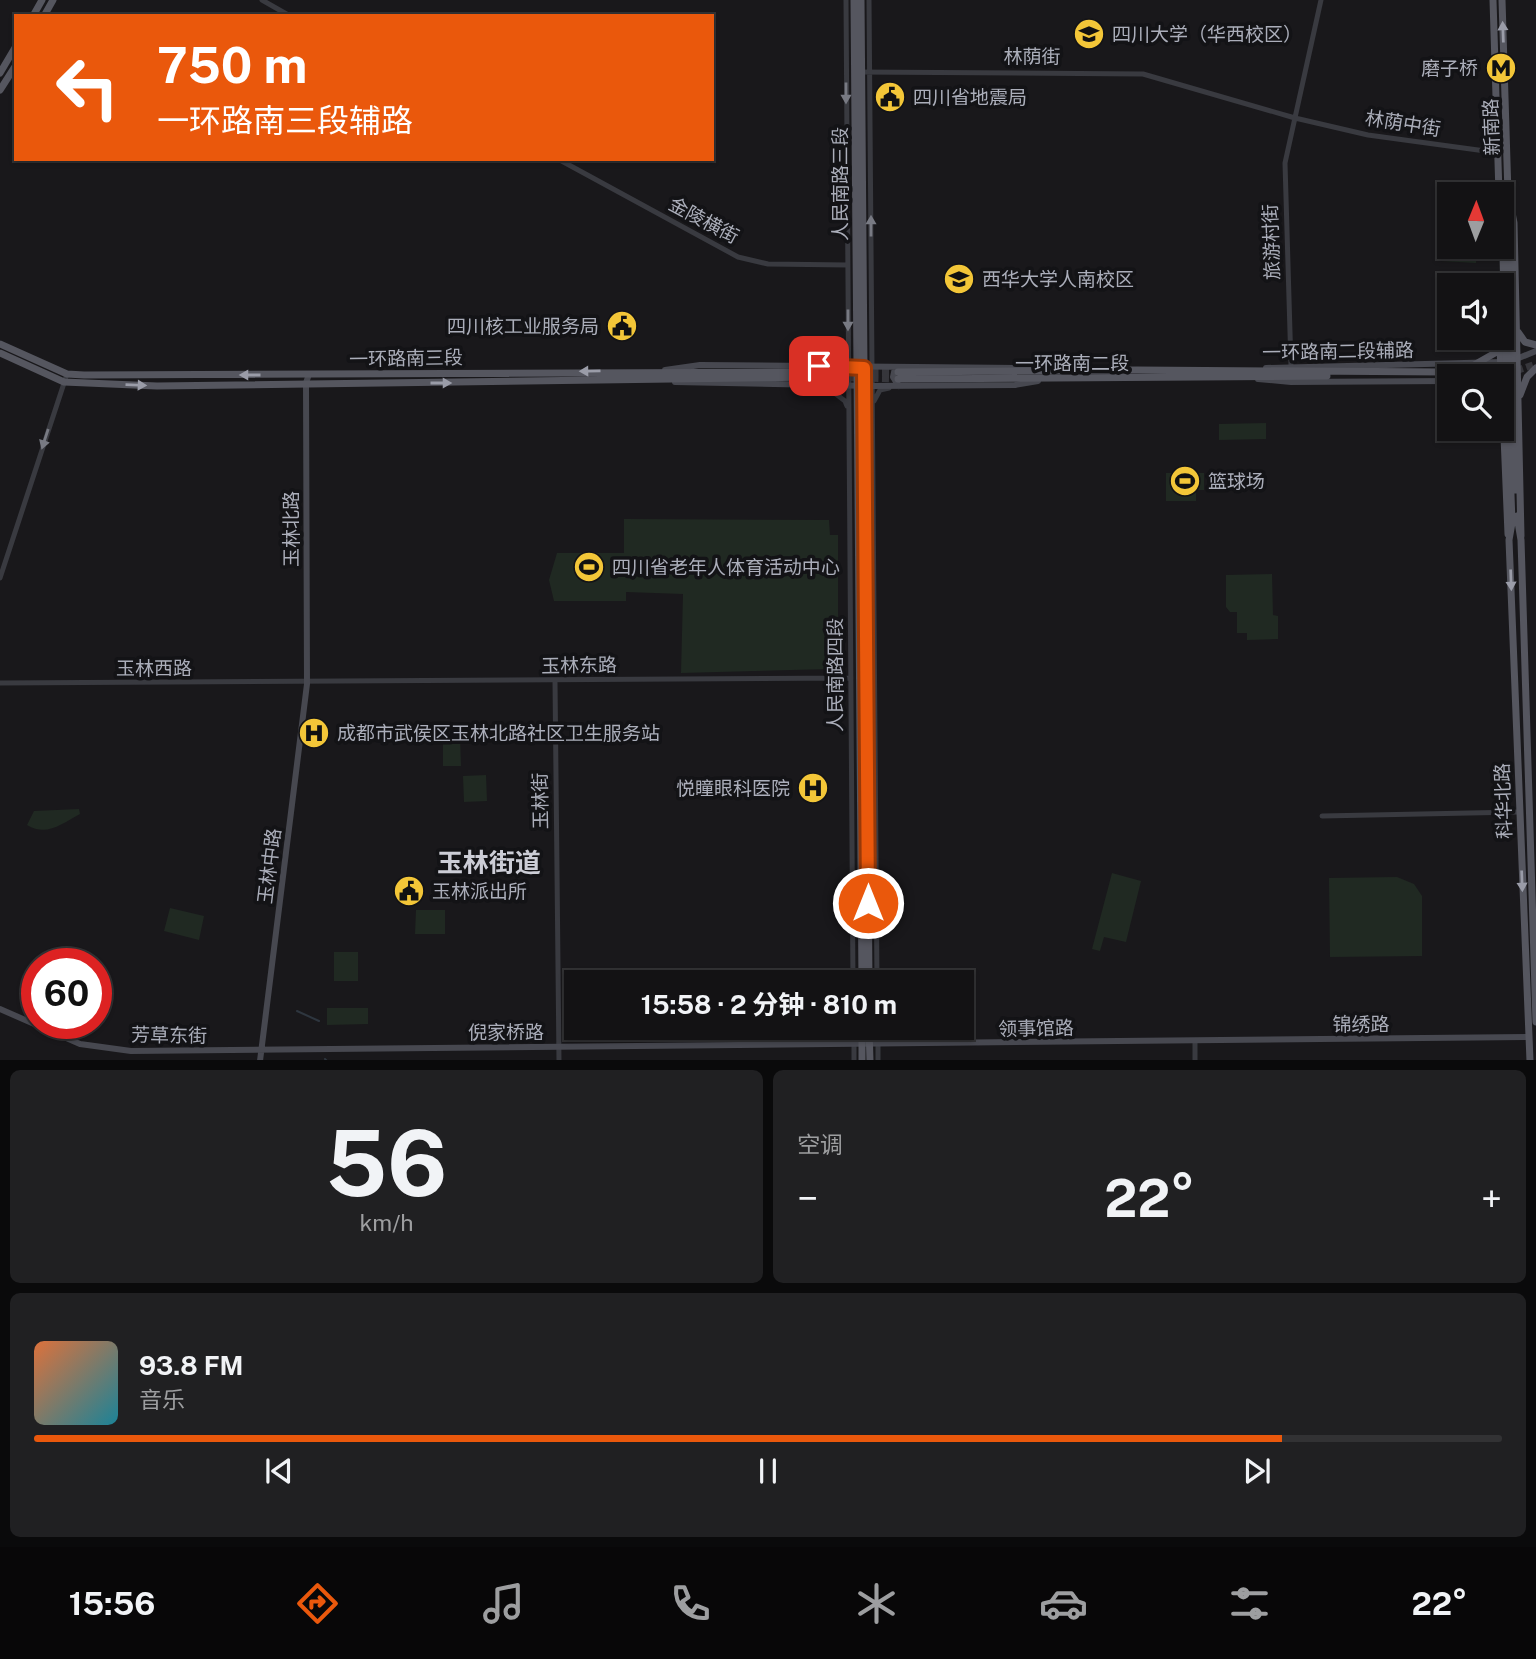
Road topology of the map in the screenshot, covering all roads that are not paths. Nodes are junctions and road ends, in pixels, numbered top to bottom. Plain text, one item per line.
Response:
1 (262, 0) edge
2 (846, 0) edge
3 (854, 0) edge
4 (861, 0) edge
5 (869, 0) edge
6 (1321, 0) edge
7 (1493, 0) edge
8 (1502, 0) edge
9 (286, 14) edge
10 (14, 50) edge
11 (14, 68) edge
12 (858, 72) junction
13 (0, 74) edge
14 (0, 90) edge
15 (1295, 118) junction
16 (1497, 153) junction
17 (1507, 154) junction
18 (562, 161) edge
19 (1498, 182) edge
20 (1508, 182) edge
21 (1514, 223) edge
22 (848, 265) junction
23 (1516, 310) junction
24 (1514, 320) edge
25 (1517, 328) junction
26 (0, 344) edge
27 (1536, 345) edge
28 (848, 348) junction
29 (1496, 350) edge
30 (1500, 350) edge
31 (1536, 352) edge
32 (0, 354) edge
33 (872, 354) junction
34 (1517, 360) junction
35 (1500, 362) junction
36 (1477, 364) edge
37 (1483, 364) edge
38 (1437, 365) edge
39 (830, 366) junction
40 (1291, 366) junction
41 (1536, 367) edge
42 (860, 368) junction
43 (884, 368) junction
44 (373, 373) junction
45 (1245, 374) junction
46 (1514, 376) edge
47 (1518, 376) junction
48 (819, 377) junction
49 (1437, 377) edge
50 (65, 378) junction
51 (307, 378) junction
52 (897, 378) junction
53 (373, 382) junction
54 (861, 386) junction
55 (1514, 389) edge
56 (1518, 394) junction
57 (872, 404) junction
58 (849, 410) junction
59 (1504, 441) edge
60 (1511, 441) edge
61 (1511, 441) edge
62 (1509, 540) junction
63 (1521, 540) junction
64 (0, 578) edge
65 (851, 678) junction
66 (555, 681) junction
67 (0, 683) edge
68 (307, 684) junction
69 (1519, 812) junction
70 (1322, 816) dead end
71 (853, 970) edge
72 (862, 970) edge
73 (869, 970) edge
74 (877, 970) edge
75 (0, 1009) edge
76 (1536, 1022) edge
77 (1527, 1037) junction
78 (863, 1040) edge
79 (865, 1040) edge
80 (867, 1040) edge
81 (869, 1040) edge
82 (1195, 1041) junction
83 (866, 1045) junction
84 (559, 1047) junction
85 (261, 1051) junction
86 (260, 1060) edge
87 (559, 1060) edge
88 (854, 1060) edge
89 (862, 1060) edge
90 (870, 1060) edge
91 (878, 1060) edge
92 (1195, 1060) edge
93 (1530, 1060) edge

1 - 9 street
2 - 12 street, 人民南路三段
3 - 12 main road, 人民南路三段
4 - 12 main road, 人民南路三段
5 - 12 street, 人民南路三段
6 - 15 street, 旅游村街
7 - 16 main road, 新南路
17 -> 8 main road, 新南路
10 - 13 main road
11 - 14 main road
12 - 15 street, 林荫街
12 -> 22 street, 人民南路三段
33 -> 12 street, 人民南路三段
12 - 42 main road, 人民南路三段
15 - 16 street, 林荫中街
15 - 40 street, 旅游村街
16 - 17 street, 林荫中街
16 - 19 main road, 新南路
17 - 20 main road, 新南路
18 - 22 street, 金陵横街
21 - 23 main road, 科华北路
22 -> 28 street, 人民南路三段
23 - 24 main road
23 - 25 main road, 科华北路
25 - 27 main road
25 - 34 main road, 科华北路
26 - 50 main road, 一环路南三段
28 - 39 street
28 - 42 street, 人民南路三段
29 - 36 main road
30 - 35 main road
31 - 34 main road, 一环路南二段辅路
32 - 50 main road, 一环路南三段
33 - 42 street, 人民南路三段
33 - 43 street
34 - 35 main road, 一环路南二段辅路
34 - 47 main road, 科华北路
35 - 37 main road, 一环路南二段辅路
38 - 40 main road, 一环路南二段辅路
39 - 42 main road
39 - 48 main road
40 - 45 main road, 一环路南二段辅路
41 - 47 main road
41 - 56 main road
42 - 43 main road
42 - 54 main road
42 - 54 street, 人民南路四段
43 - 52 main road
48 -> 44 main road, 一环路南三段
44 - 51 main road, 一环路南三段
44 - 53 main road
45 - 49 main road
45 - 52 main road, 一环路南二段
45 - 52 main road, 一环路南二段
46 - 47 main road
47 - 56 main road, 科华北路
53 -> 48 main road, 一环路南三段
48 - 54 main road
48 - 58 street
50 - 51 main road, 一环路南三段
50 -> 64 street
51 - 53 main road, 一环路南三段
51 - 68 main road, 玉林北路
52 - 54 main road
52 - 57 street
54 - 57 street, 人民南路四段
54 - 58 street, 人民南路四段
54 - 72 main road, 人民南路四段
54 - 73 main road, 人民南路四段
55 - 56 main road
56 - 63 main road, 科华北路
57 - 74 street, 人民南路四段
58 - 65 street, 人民南路四段
59 - 62 main road, 科华北路
60 - 62 main road, 科华北路
61 - 63 main road, 科华北路
62 -> 69 main road, 科华北路
63 - 76 main road, 科华北路
65 - 66 street, 玉林东路
65 - 71 street, 人民南路四段
66 - 68 street, 玉林东路
66 - 84 street, 玉林街
67 - 68 street, 玉林西路
68 - 85 main road, 玉林中路
69 - 70 street
69 -> 77 main road, 科华北路
75 - 85 main road, 芳草东街
77 - 82 main road, 锦绣路
77 - 93 main road, 科华北路
78 - 83 street
79 - 83 main road
80 - 83 main road
81 - 83 street
82 - 83 main road, 领事馆路
82 - 92 street
83 - 84 main road, 倪家桥路
83 - 88 street
83 - 89 main road
83 - 90 main road
83 - 91 street
84 - 85 main road, 倪家桥路
84 - 87 street, 玉林街
85 - 86 main road, 玉林中路

